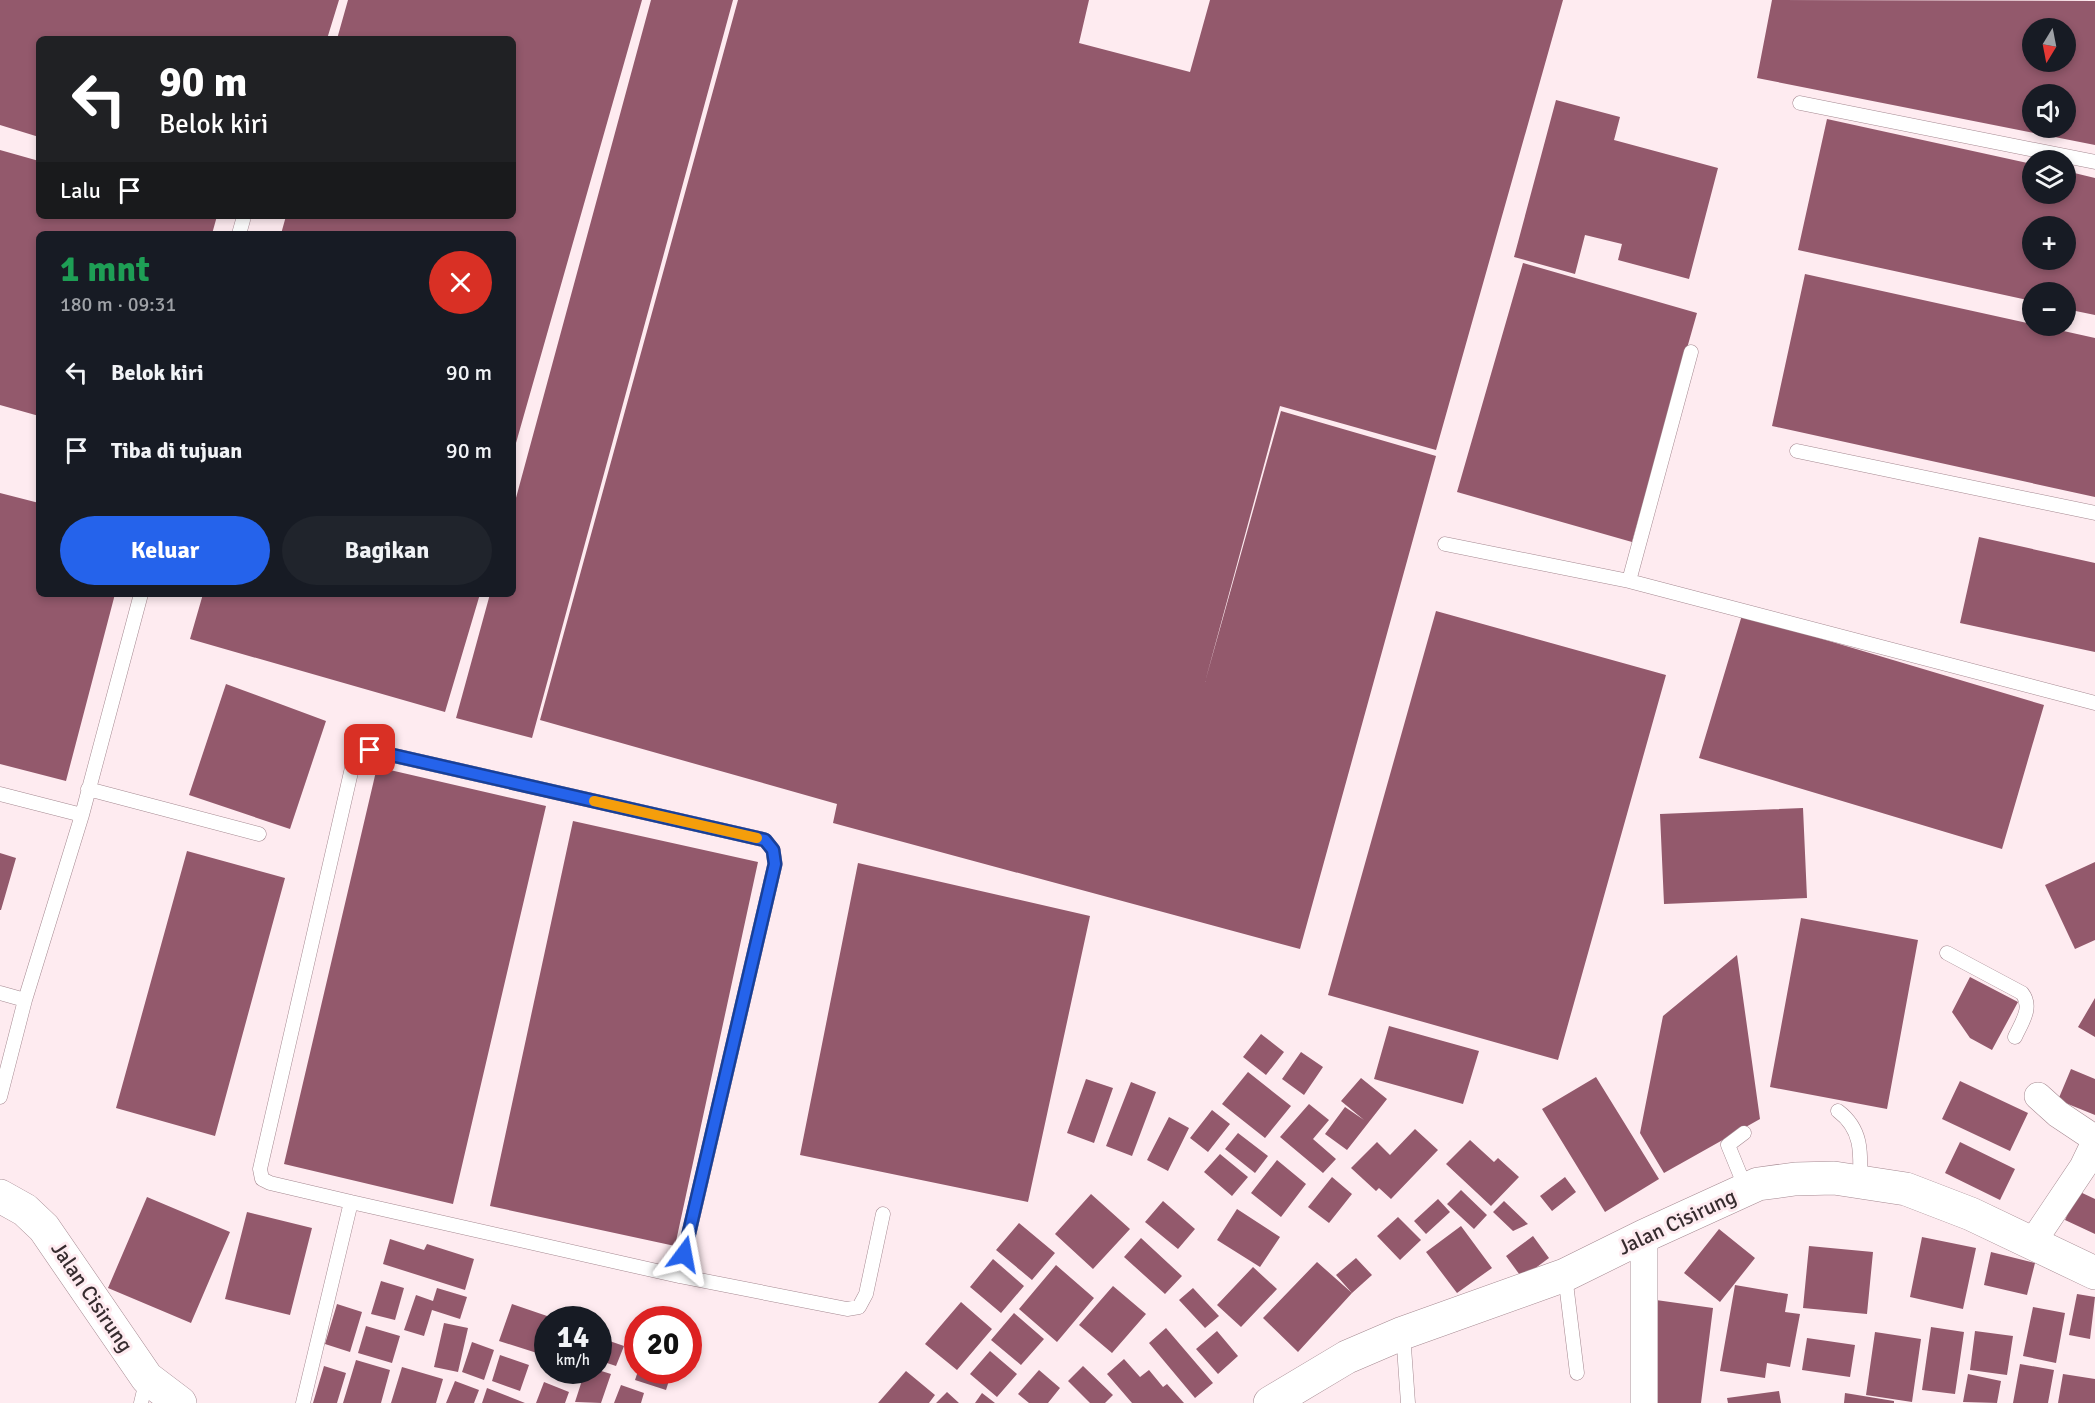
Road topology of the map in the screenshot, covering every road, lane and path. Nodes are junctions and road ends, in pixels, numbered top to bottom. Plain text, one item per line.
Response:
1 (1800, 103) dead end
2 (2095, 162) edge
3 (243, 220) dead end
4 (240, 231) edge
5 (1691, 352) dead end
6 (1797, 451) dead end
7 (2095, 513) edge
8 (1445, 544) dead end
9 (1629, 581) junction
10 (140, 597) edge
11 (2095, 703) edge
12 (88, 789) junction
13 (0, 794) edge
14 (82, 815) junction
15 (259, 834) dead end
16 (1947, 954) dead end
17 (0, 993) edge
18 (26, 1000) junction
19 (2015, 1037) dead end
20 (2037, 1096) dead end
21 (0, 1097) edge
22 (1838, 1110) dead end
23 (1744, 1133) dead end
24 (1860, 1181) junction
25 (1746, 1190) junction
26 (0, 1196) edge
27 (351, 1202) junction
28 (884, 1214) dead end
29 (1644, 1236) junction
30 (2032, 1244) junction
31 (2095, 1273) edge
32 (1565, 1275) junction
33 (679, 1276) junction
34 (1403, 1333) junction
35 (1576, 1373) dead end
36 (144, 1391) edge
37 (180, 1403) edge
38 (303, 1403) edge
39 (1270, 1403) edge
40 (1408, 1403) edge
41 (1644, 1403) edge

1 - 2 lane
3 - 4 lane
5 - 9 lane
6 - 7 lane
8 - 9 lane
9 - 11 lane
10 - 12 lane
12 - 14 lane
12 - 15 lane
13 - 14 lane
14 - 18 lane
16 - 19 lane
17 - 18 lane
18 - 21 lane
20 - 30 street
22 - 24 lane
23 - 25 lane
24 - 25 main road, Jalan Cisirung
24 - 30 main road, Jalan Cisirung
25 - 29 main road, Jalan Cisirung
26 - 36 main road, Jalan Cisirung
27 - 33 lane
27 - 33 lane
27 - 38 lane
28 - 33 lane
29 - 32 main road, Jalan Cisirung
29 - 41 street
30 - 31 main road, Jalan Cisirung
32 - 34 main road, Jalan Cisirung
32 - 35 lane
34 - 39 main road, Jalan Cisirung
34 - 40 lane
36 - 37 main road, Jalan Cisirung

